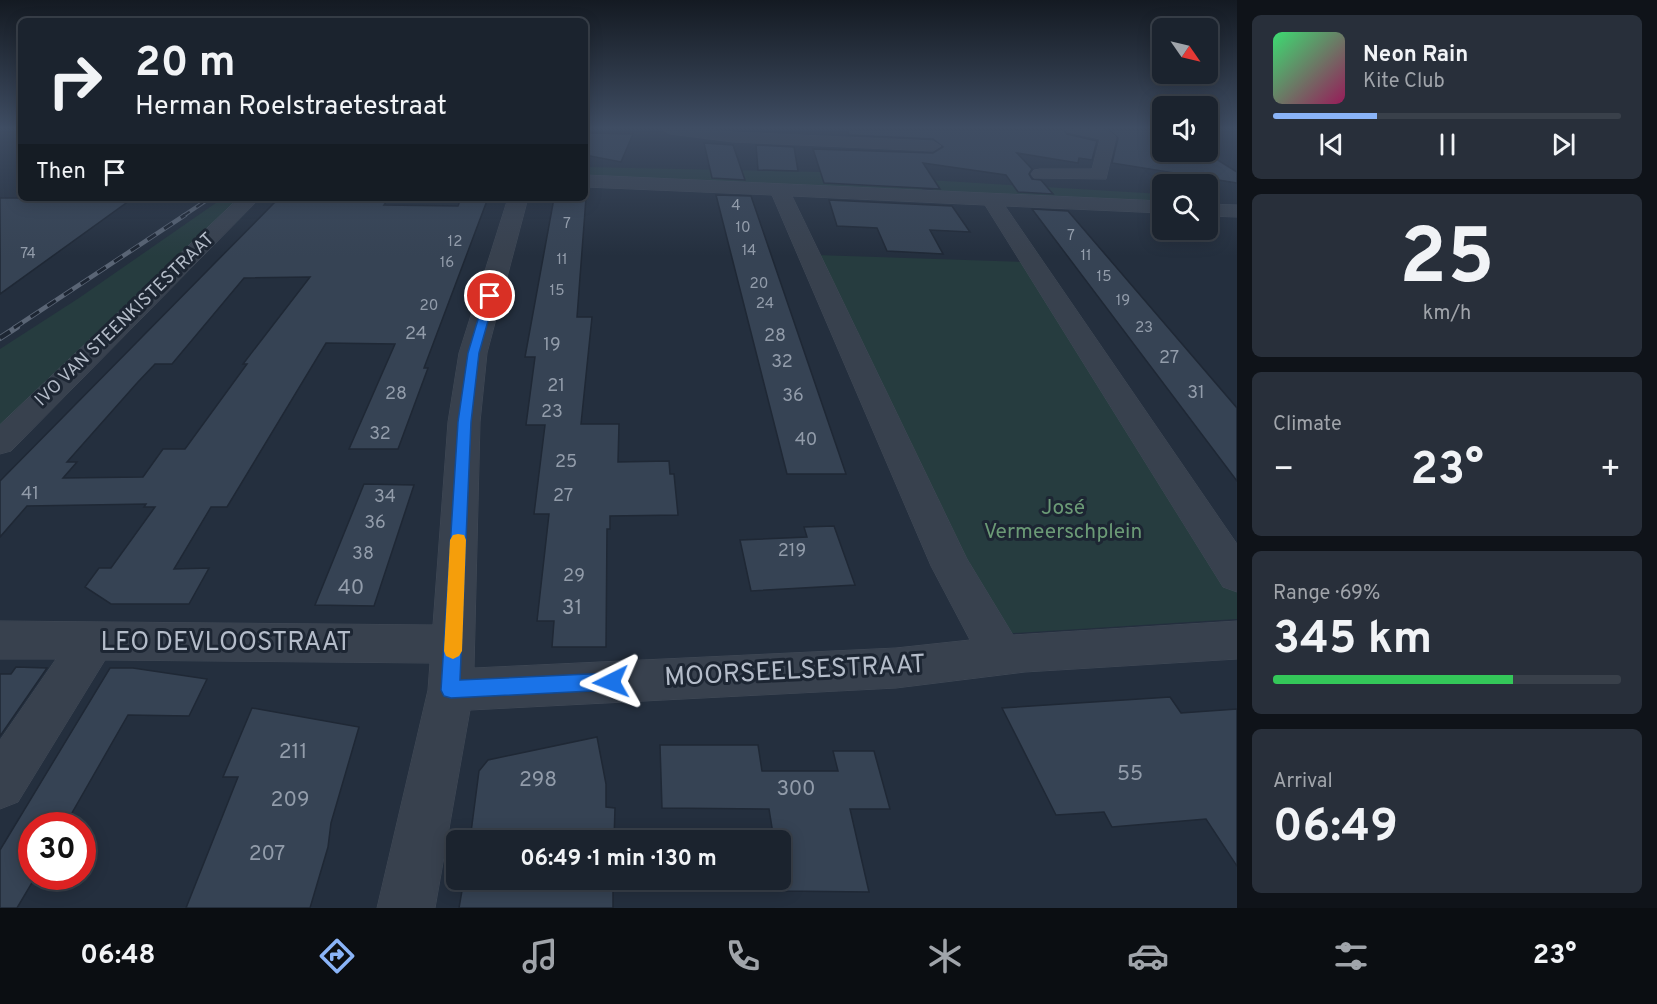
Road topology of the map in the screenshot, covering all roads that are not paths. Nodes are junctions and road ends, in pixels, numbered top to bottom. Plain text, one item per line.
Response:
1 (1101, 171) edge
2 (1040, 174) dead end
3 (588, 181) edge
4 (779, 189) junction
5 (990, 198) junction
6 (247, 201) edge
7 (517, 201) edge
8 (1152, 206) edge
9 (1218, 210) edge
10 (1237, 211) edge
11 (0, 442) edge
12 (1237, 576) edge
13 (0, 640) edge
14 (1237, 640) edge
15 (92, 642) junction
16 (1002, 657) junction
17 (452, 667) junction
18 (0, 784) edge
19 (406, 908) edge

1 - 2 street
3 - 4 street
4 - 5 street
4 - 16 street
5 - 8 street
5 - 12 street
6 - 11 street, IVO VAN STEENKISTESTRAAT
7 - 17 street
9 - 10 street
13 - 15 street, LEO DEVLOOSTRAAT
14 - 16 street
15 - 17 street, LEO DEVLOOSTRAAT
15 - 18 street
16 - 17 street, MOORSEELSESTRAAT
17 - 19 street

